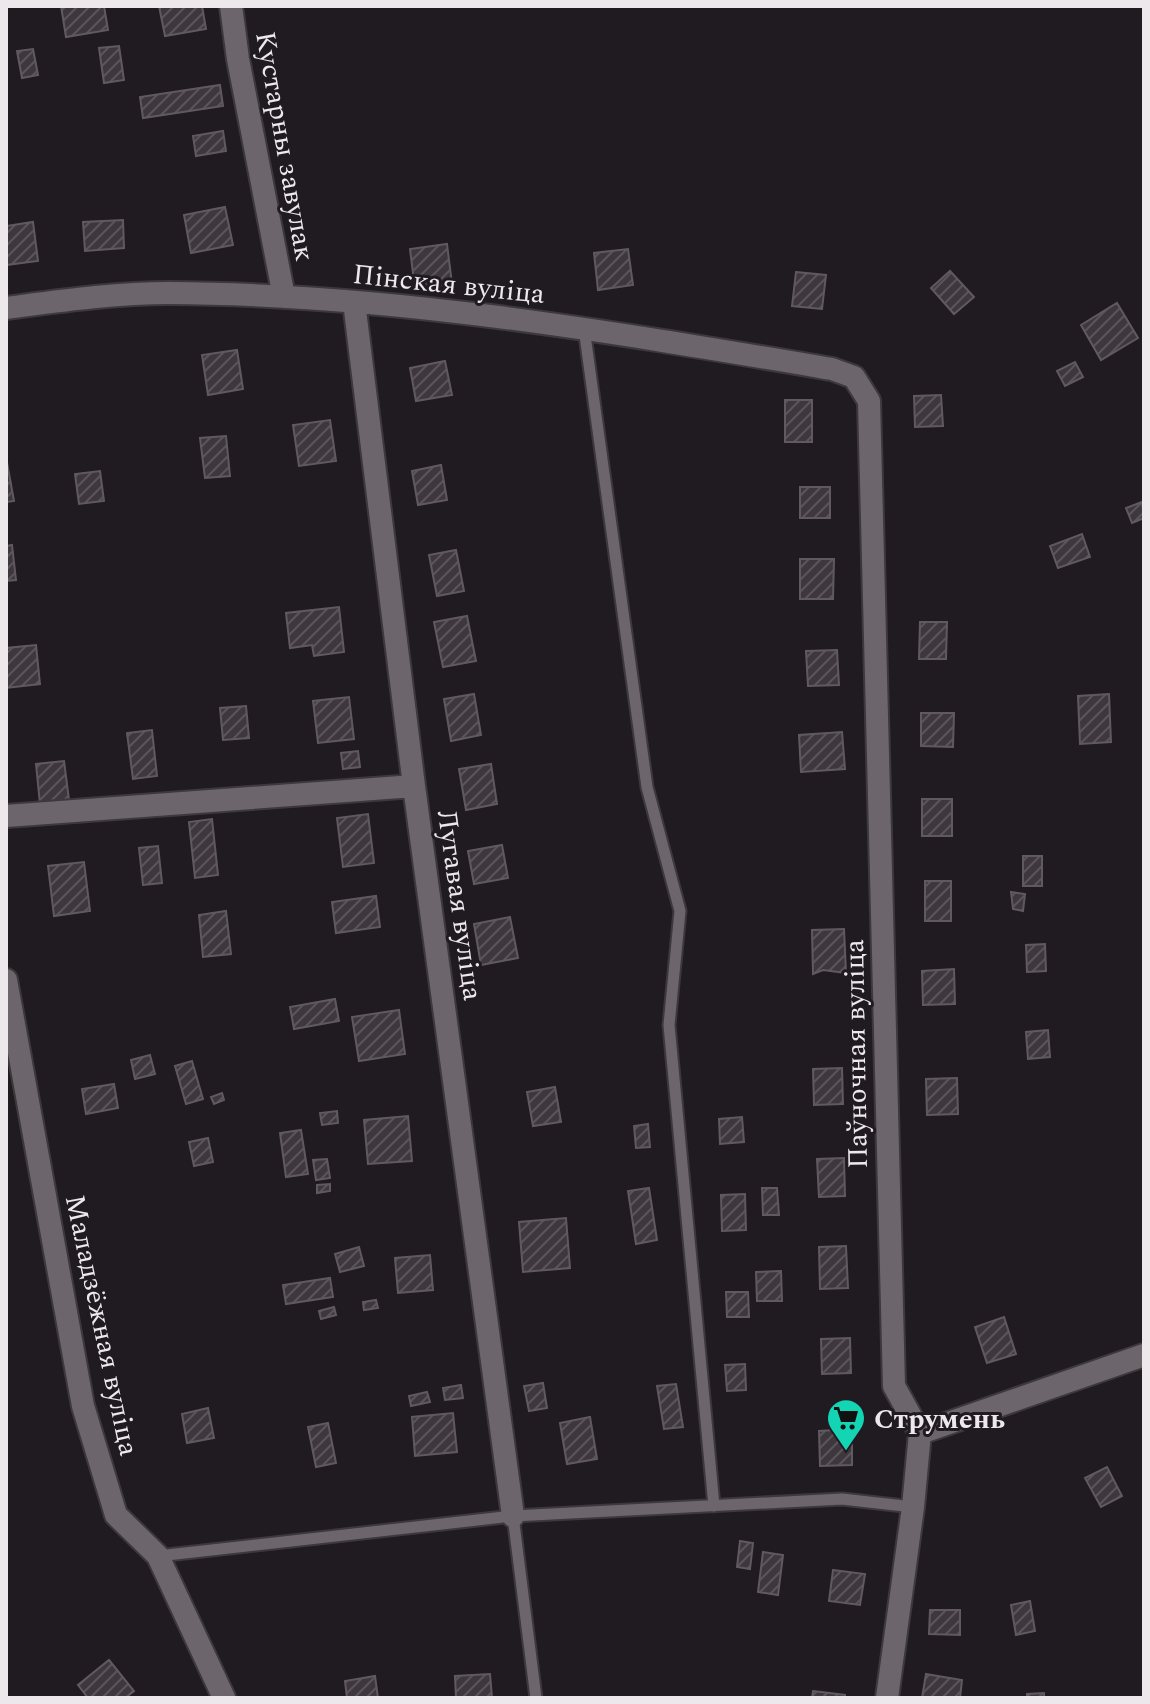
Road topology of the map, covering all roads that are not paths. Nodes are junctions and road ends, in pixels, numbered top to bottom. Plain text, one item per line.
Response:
1 (231, 6) edge
2 (284, 297) junction
3 (354, 302) junction
4 (6, 308) edge
5 (584, 327) junction
6 (869, 401) joint
7 (414, 786) junction
8 (6, 816) edge
9 (6, 980) edge
10 (1144, 1355) edge
11 (920, 1433) junction
12 (714, 1506) junction
13 (913, 1507) junction
14 (513, 1516) junction
15 (158, 1556) junction
16 (224, 1698) edge
17 (536, 1698) edge
18 (887, 1698) edge

1 - 2 street, Кустарны завулак
2 - 3 street, Пінская вуліца
2 - 4 street, Пінская вуліца
3 - 5 street, Пінская вуліца
3 - 7 street, Лугавая вуліца
5 - 6 street, Пінская вуліца
5 - 12 lane
6 - 11 street, Паўночная вуліца
7 - 8 street
7 - 14 street, Лугавая вуліца
9 - 15 street, Маладзёжная вуліца
10 - 11 street
11 - 13 street
12 - 13 lane
12 - 14 lane
13 - 18 street
14 - 15 lane
14 - 17 lane
15 - 16 street, Маладзёжная вуліца

